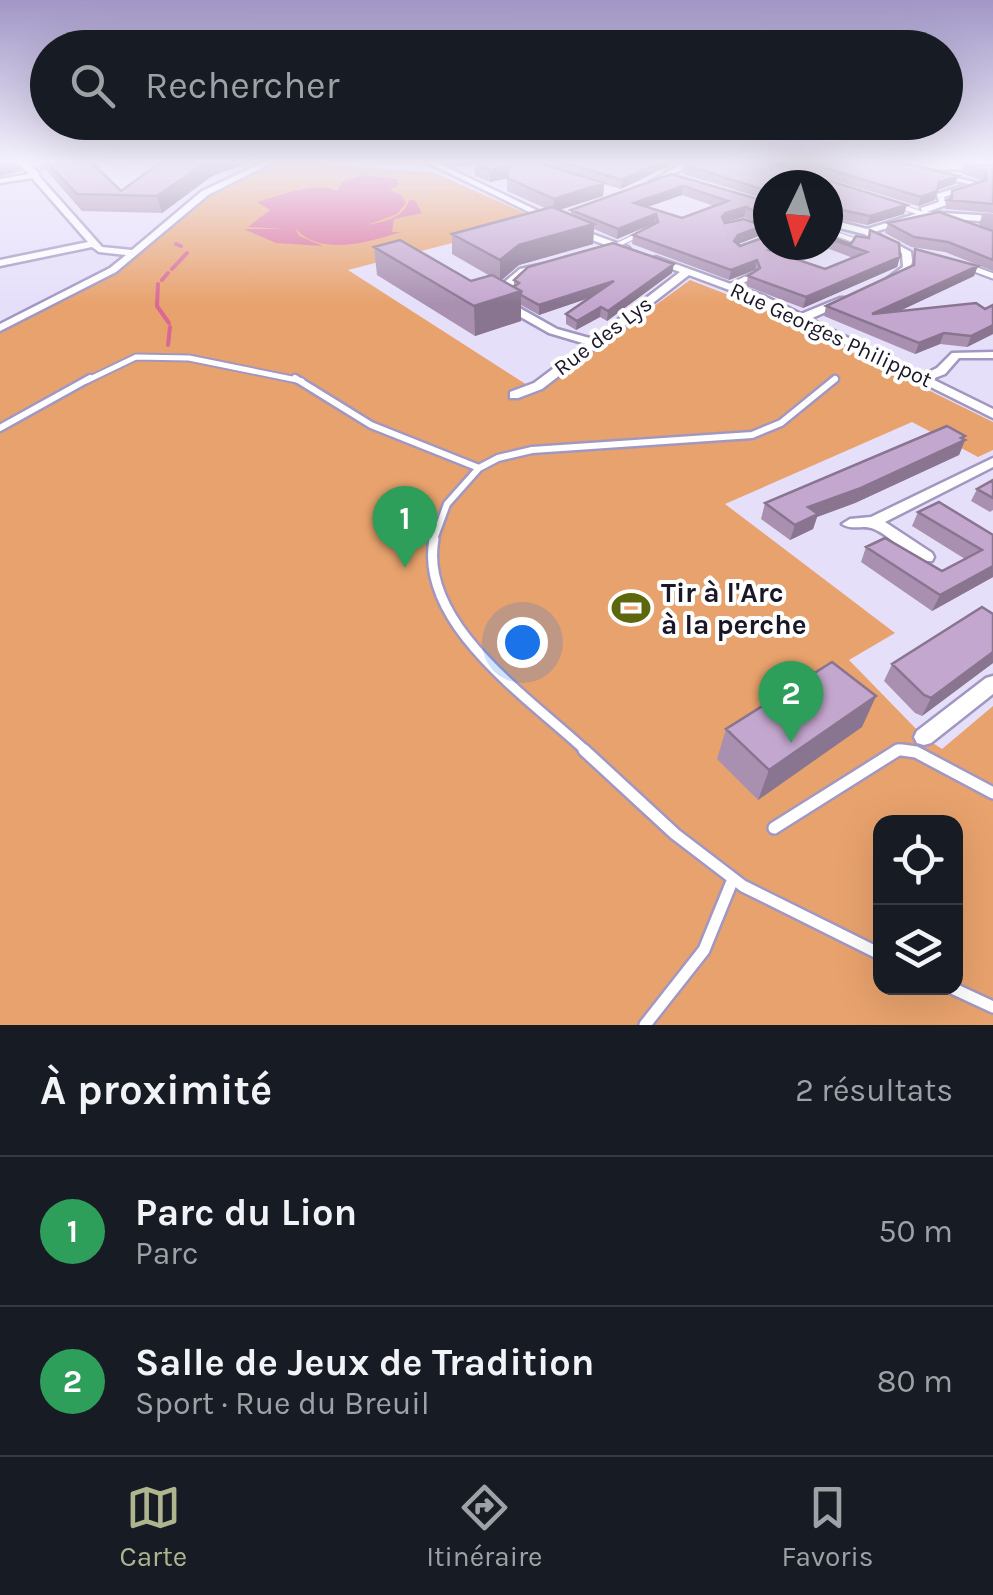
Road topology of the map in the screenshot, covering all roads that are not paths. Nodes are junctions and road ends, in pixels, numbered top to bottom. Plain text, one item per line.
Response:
1 (67, 209) edge
2 (185, 209) edge
3 (535, 209) edge
4 (911, 209) edge
5 (936, 209) edge
6 (929, 214) junction
7 (558, 219) junction
8 (993, 219) edge
9 (531, 226) edge
10 (843, 228) edge
11 (974, 231) edge
12 (640, 234) edge
13 (843, 234) edge
14 (865, 238) junction
15 (94, 244) junction
16 (614, 245) junction
17 (590, 252) edge
18 (634, 252) edge
19 (906, 252) junction
20 (135, 253) junction
21 (924, 253) edge
22 (652, 259) edge
23 (556, 261) edge
24 (958, 262) edge
25 (0, 263) edge
26 (688, 271) junction
27 (752, 276) edge
28 (993, 276) edge
29 (884, 282) edge
30 (732, 286) junction
31 (853, 296) edge
32 (802, 318) junction
33 (0, 328) edge
34 (595, 343) junction
35 (993, 355) edge
36 (835, 378) dead end
37 (923, 379) junction
38 (514, 395) dead end
39 (993, 414) edge
40 (0, 428) edge
41 (993, 462) edge
42 (479, 468) junction
43 (874, 522) junction
44 (850, 524) dead end
45 (926, 557) edge
46 (993, 684) edge
47 (924, 737) dead end
48 (993, 793) edge
49 (774, 828) dead end
50 (734, 879) junction
51 (873, 951) edge
52 (963, 993) edge
53 (993, 1007) edge
54 (645, 1025) edge

1 - 15 street
2 - 20 street
3 - 7 street
4 - 6 lane
5 - 6 street
6 - 8 street
6 - 11 street
6 - 14 street
7 - 9 street
7 - 16 street
10 - 14 street
12 - 16 lane
13 - 14 lane
14 - 19 street
15 - 20 street
15 - 25 street
16 - 17 street
16 - 18 street
19 - 21 lane
19 - 29 street
20 - 33 street
22 - 26 street, Rue Georges Philippot
23 - 34 street
24 - 28 lane
26 - 30 street, Rue Georges Philippot
26 - 34 street, Rue des Lys
27 - 30 lane
30 - 32 street, Rue Georges Philippot
31 - 32 street
32 - 37 street, Rue Georges Philippot
34 - 38 street, Rue des Lys
35 - 37 street
36 - 42 lane
37 - 39 street, Rue Georges Philippot
40 - 42 lane
41 - 43 street
42 - 50 lane
43 - 44 street
43 - 45 street
46 - 47 street
48 - 49 lane
50 - 51 lane
50 - 54 lane
52 - 53 lane

